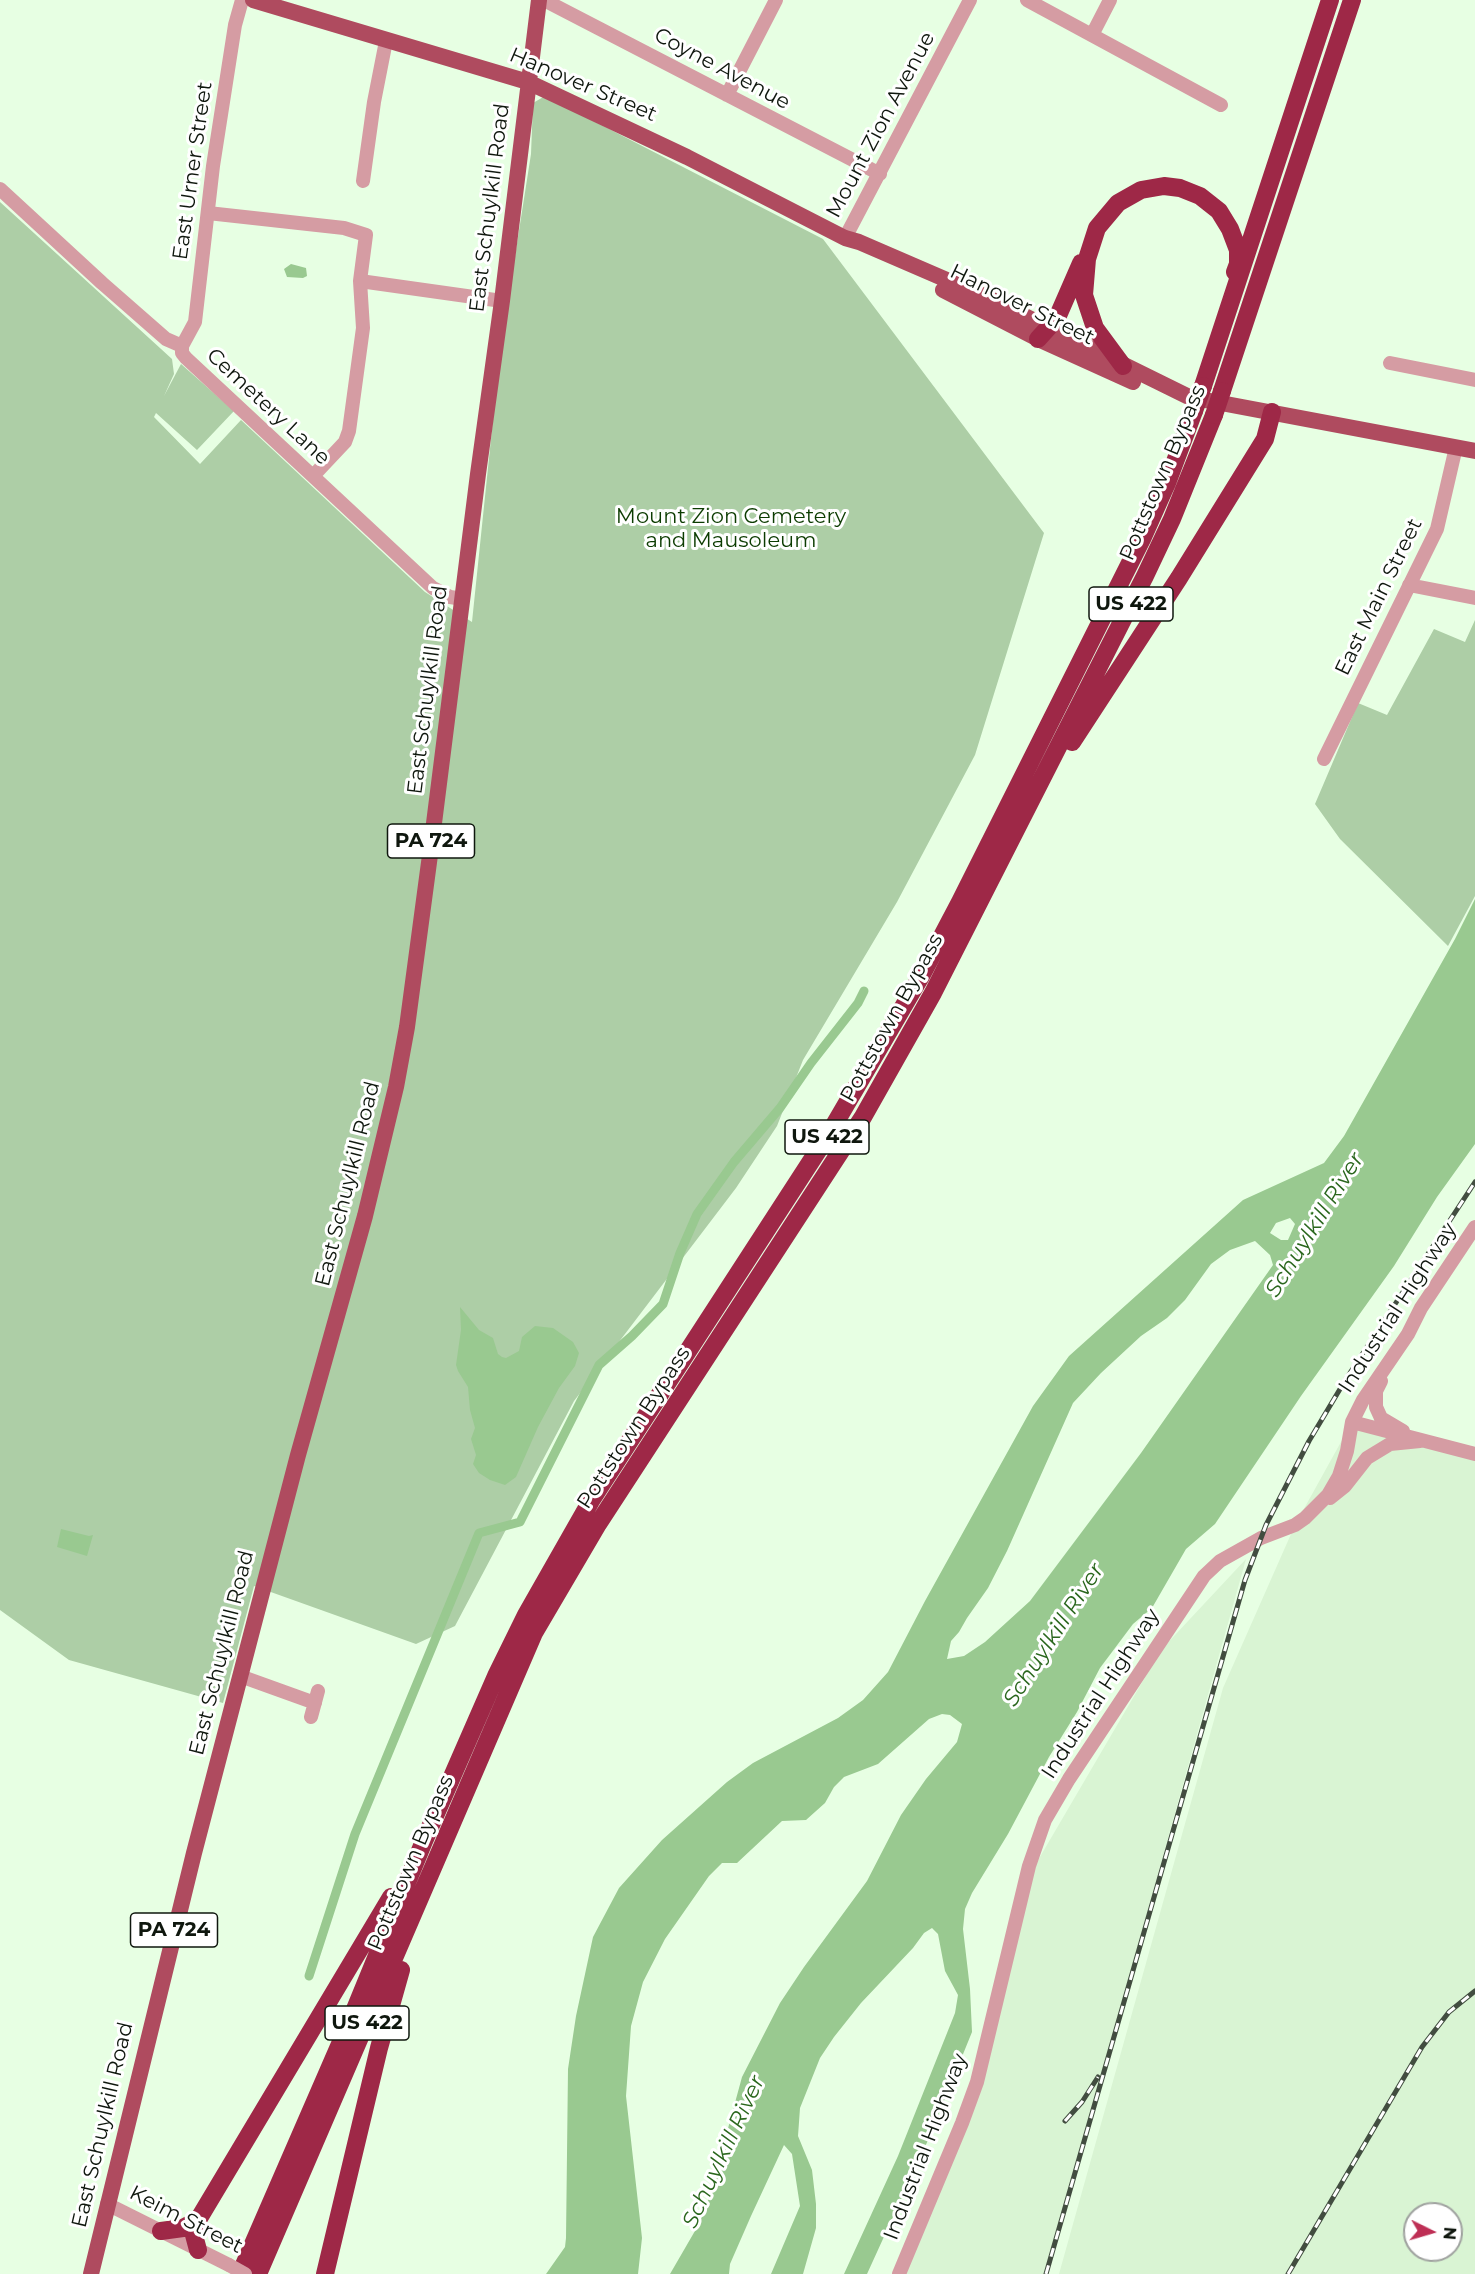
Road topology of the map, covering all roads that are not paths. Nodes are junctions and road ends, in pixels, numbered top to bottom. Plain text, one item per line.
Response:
1 (242, 0) edge
2 (254, 0) edge
3 (539, 0) edge
4 (544, 0) edge
5 (776, 0) edge
6 (970, 0) edge
7 (1027, 0) edge
8 (1110, 0) edge
9 (1330, 0) edge
10 (1352, 0) edge
11 (1092, 35) junction
12 (386, 41) junction
13 (528, 82) junction
14 (727, 95) junction
15 (1221, 105) dead end
16 (880, 174) junction
17 (363, 181) dead end
18 (0, 189) edge
19 (208, 213) junction
20 (1097, 228) junction
21 (845, 238) junction
22 (360, 281) junction
23 (502, 301) junction
24 (1233, 301) junction
25 (1042, 334) junction
26 (182, 346) junction
27 (1390, 363) dead end
28 (1123, 366) junction
29 (1475, 380) edge
30 (1190, 404) junction
31 (1272, 412) junction
32 (1456, 447) junction
33 (1475, 451) edge
34 (313, 476) junction
35 (1409, 585) junction
36 (1475, 597) edge
37 (463, 600) junction
38 (1324, 759) dead end
39 (1038, 789) junction
40 (1475, 1227) edge
41 (1390, 1361) junction
42 (1352, 1422) junction
43 (1420, 1441) junction
44 (1475, 1454) edge
45 (1305, 1518) junction
46 (240, 1676) junction
47 (311, 1717) dead end
48 (475, 1771) junction
49 (424, 1841) junction
50 (107, 2204) junction
51 (198, 2220) junction
52 (161, 2231) junction
53 (198, 2250) junction
54 (234, 2270) edge
55 (91, 2274) edge
56 (245, 2274) edge
57 (258, 2274) edge
58 (325, 2274) edge
59 (899, 2274) edge

1 - 19 street, East Urner Street
2 - 12 main road, Hanover Street
3 - 13 main road, PA 724
4 - 14 street, Coyne Avenue
5 - 14 street
6 - 16 street, Mount Zion Avenue
7 - 11 street
8 - 11 street
9 - 24 highway, Pottstown Bypass / US 422
10 - 39 highway, Pottstown Bypass / US 422, bridge
11 - 15 street
12 - 13 main road, Hanover Street
12 - 17 street
13 - 21 main road, Hanover Street
13 - 23 main road, East Schuylkill Road / PA 724
14 - 16 street, Coyne Avenue
16 - 21 street, Mount Zion Avenue
18 - 26 street, Cemetery Lane
19 - 22 street
19 - 26 street, East Urner Street
20 - 24 highway
20 - 25 highway
20 - 28 highway
21 - 25 main road, Hanover Street
22 - 23 street
22 - 34 street
23 - 37 main road, East Schuylkill Road / PA 724
24 - 30 highway, Pottstown Bypass / US 422, bridge
25 - 28 main road, Hanover Street
25 - 30 main road, Hanover Street
26 - 34 street, Cemetery Lane
27 - 29 street
28 - 30 main road, Hanover Street
30 - 31 main road, Hanover Street
30 - 49 highway, Pottstown Bypass / US 422
31 - 32 main road, Hanover Street
31 - 39 highway
32 - 33 main road, Hanover Street
32 - 35 street, East Main Street
34 - 37 street, Cemetery Lane
35 - 36 street
35 - 38 street, East Main Street
37 - 46 main road, East Schuylkill Road / PA 724
39 - 48 highway, Pottstown Bypass / US 422
40 - 41 street, Industrial Highway
41 - 42 street, Industrial Highway
41 - 43 street
42 - 43 street
42 - 45 street, Industrial Highway
43 - 44 street
43 - 45 street
45 - 59 street, Industrial Highway
46 - 47 street
46 - 50 main road, East Schuylkill Road / PA 724
48 - 57 highway, Pottstown Bypass / US 422
48 - 58 highway
49 - 51 highway
49 - 54 highway, Pottstown Bypass / US 422
50 - 52 street, Keim Street
50 - 55 main road, East Schuylkill Road / PA 724
51 - 52 highway
51 - 53 highway
52 - 53 street, Keim Street
53 - 54 street, Keim Street
54 - 56 street, Keim Street, bridge

